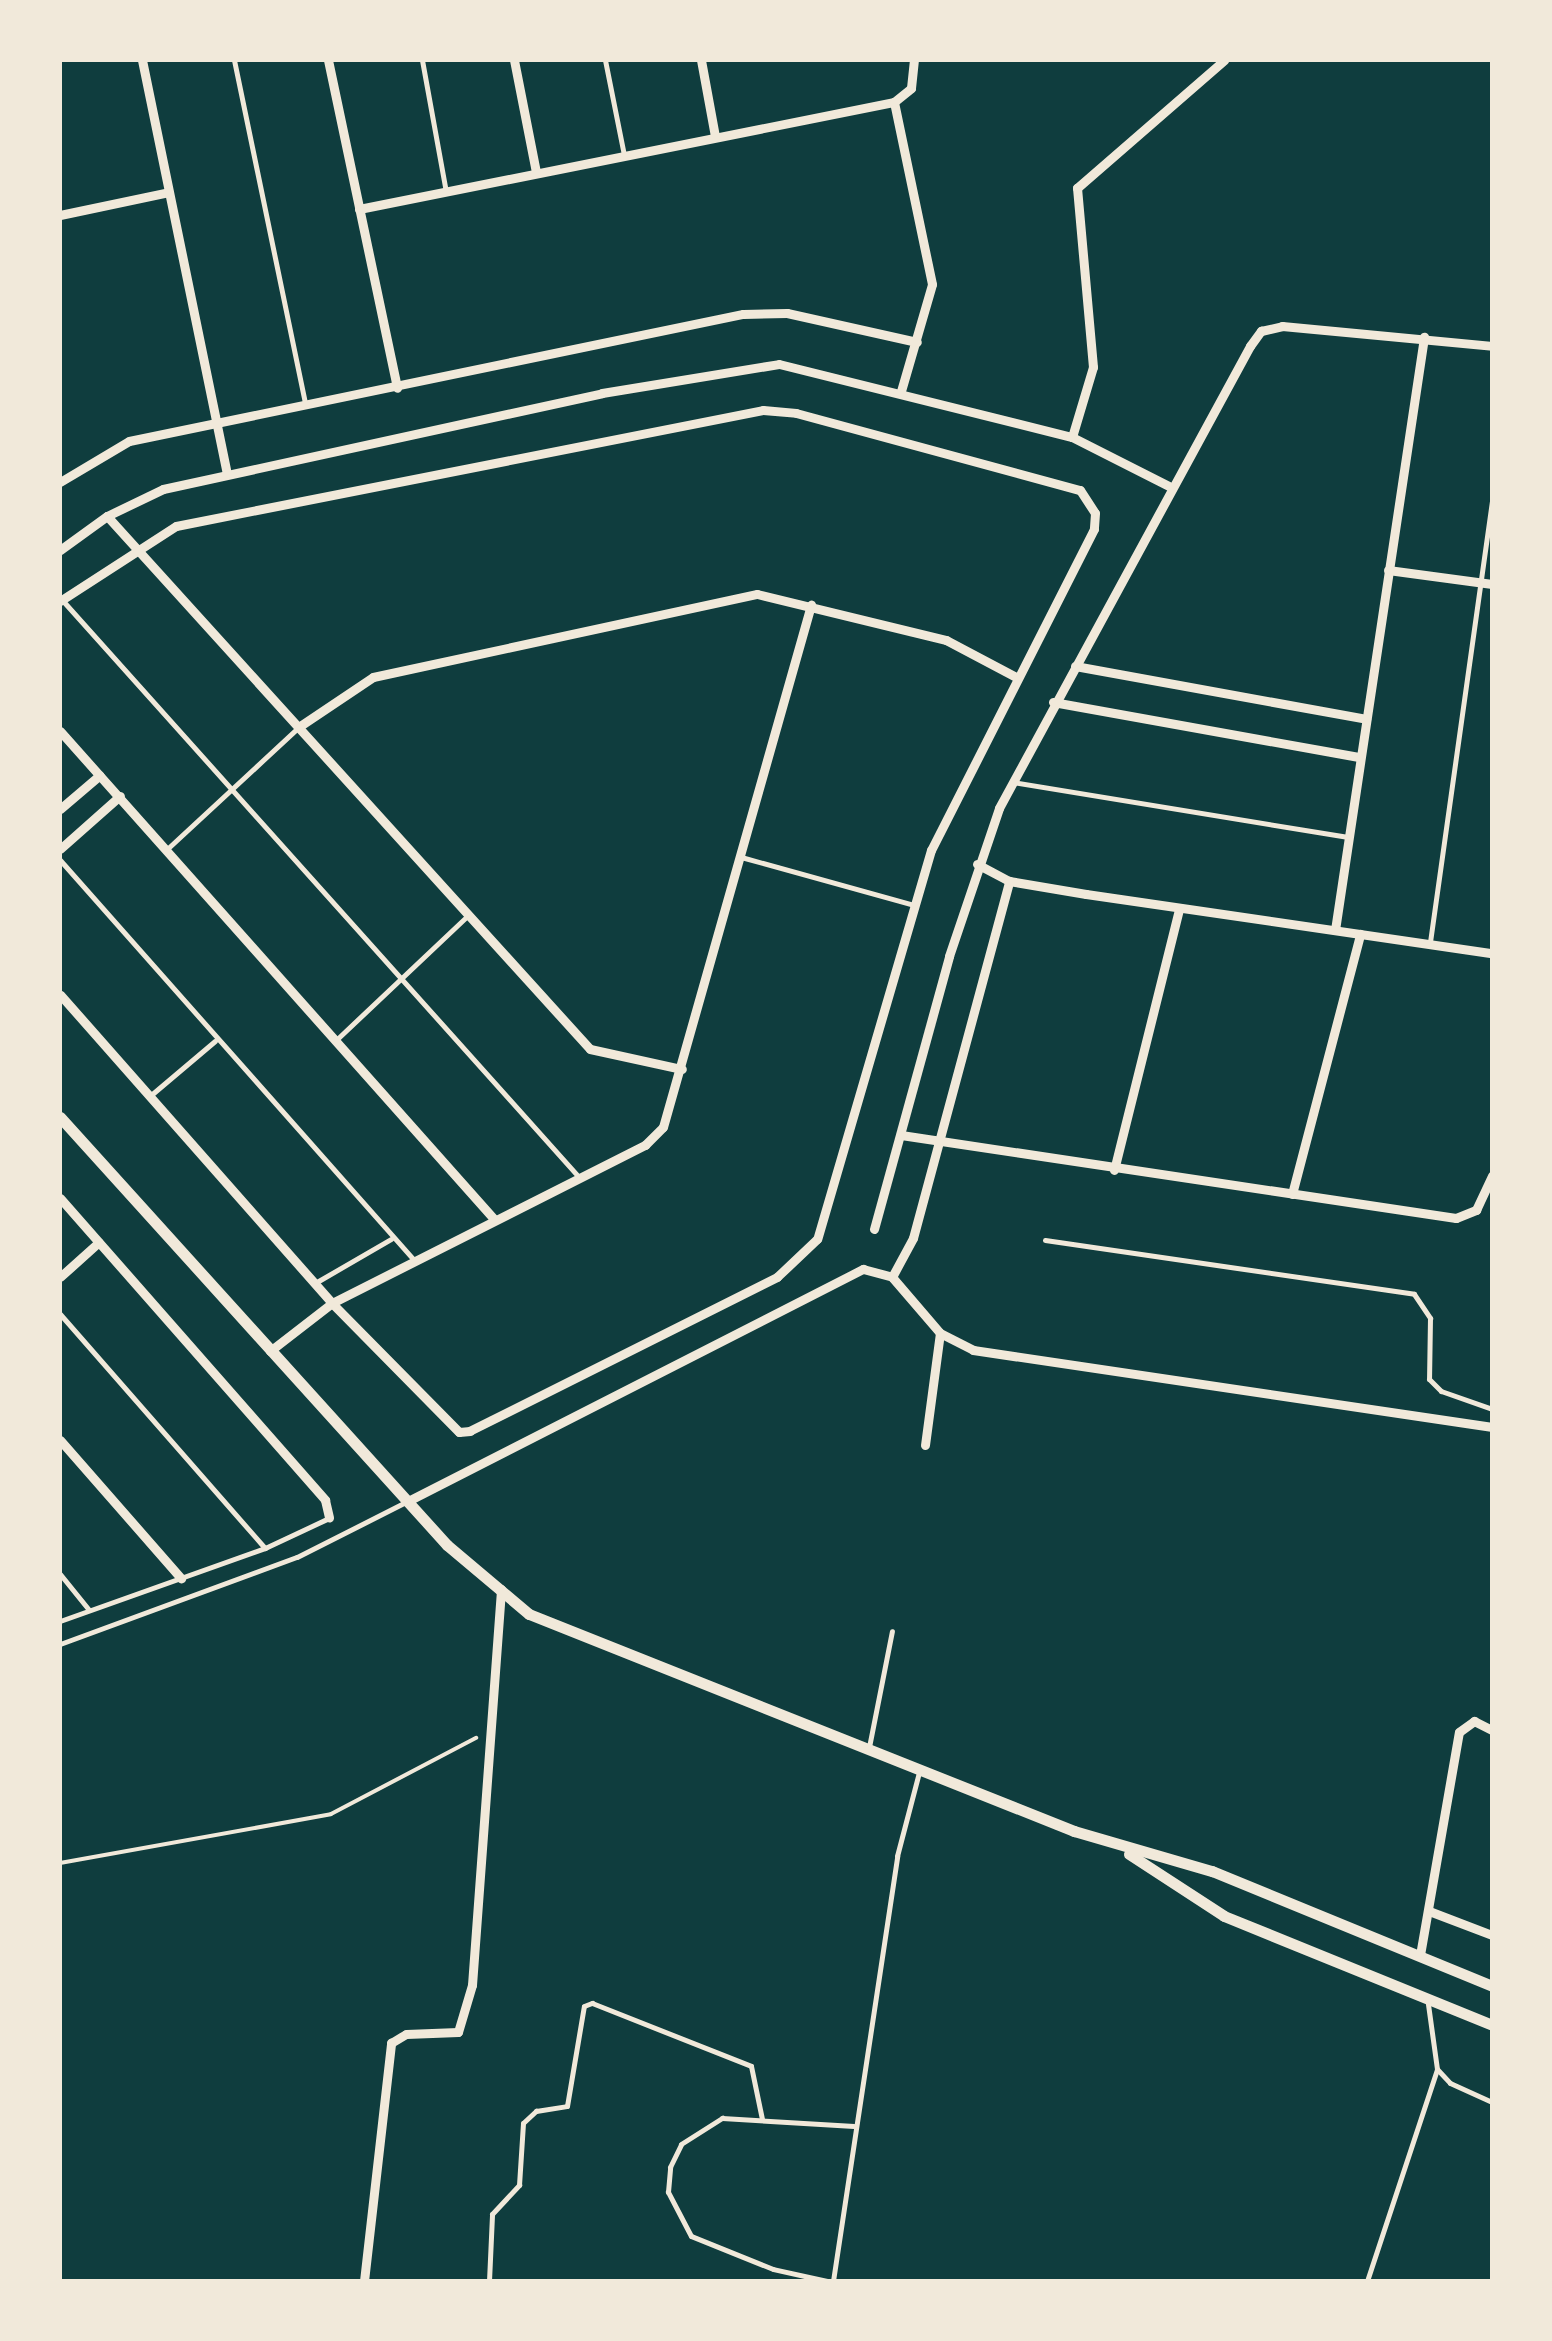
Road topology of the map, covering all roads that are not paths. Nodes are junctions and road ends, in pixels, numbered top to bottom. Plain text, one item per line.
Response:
1 (142, 60) edge
2 (234, 60) edge
3 (328, 60) edge
4 (422, 60) edge
5 (514, 60) edge
6 (605, 60) edge
7 (700, 60) edge
8 (914, 60) edge
9 (1224, 60) edge
10 (894, 102) junction
11 (715, 136) junction
12 (624, 155) junction
13 (536, 172) junction
14 (168, 192) junction
15 (446, 192) junction
16 (360, 209) junction
17 (60, 215) edge
18 (1424, 337) junction
19 (917, 342) junction
20 (1492, 346) edge
21 (397, 388) junction
22 (901, 390) junction
23 (306, 405) junction
24 (219, 422) junction
25 (1072, 437) junction
26 (227, 474) junction
27 (60, 482) edge
28 (1170, 486) junction
29 (1492, 499) edge
30 (107, 516) junction
31 (137, 546) junction
32 (60, 550) edge
33 (1388, 570) junction
34 (1487, 584) edge
35 (61, 600) edge
36 (810, 604) junction
37 (1075, 666) junction
38 (1014, 676) junction
39 (1053, 702) junction
40 (1366, 719) junction
41 (300, 726) junction
42 (60, 731) edge
43 (1360, 756) junction
44 (100, 775) junction
45 (1011, 782) junction
46 (232, 788) junction
47 (120, 796) junction
48 (60, 809) edge
49 (1350, 838) junction
50 (60, 849) edge
51 (166, 850) junction
52 (741, 857) junction
53 (60, 860) edge
54 (977, 864) junction
55 (1010, 881) junction
56 (914, 905) junction
57 (1178, 910) junction
58 (468, 914) junction
59 (1335, 930) junction
60 (1360, 934) junction
61 (1430, 944) junction
62 (1492, 953) edge
63 (402, 978) junction
64 (60, 995) edge
65 (335, 1040) junction
66 (215, 1041) junction
67 (682, 1069) junction
68 (149, 1096) junction
69 (60, 1117) edge
70 (900, 1135) junction
71 (935, 1143) junction
72 (1114, 1170) junction
73 (578, 1176) junction
74 (1492, 1176) edge
75 (1292, 1194) junction
76 (60, 1198) edge
77 (494, 1219) junction
78 (874, 1229) dead end
79 (392, 1239) junction
80 (1045, 1240) dead end
81 (99, 1242) junction
82 (414, 1260) junction
83 (60, 1276) edge
84 (892, 1278) junction
85 (315, 1283) junction
86 (332, 1304) junction
87 (60, 1314) edge
88 (940, 1332) junction
89 (270, 1350) junction
90 (1492, 1409) edge
91 (1492, 1427) edge
92 (60, 1440) edge
93 (924, 1444) dead end
94 (408, 1501) junction
95 (329, 1518) joint
96 (264, 1548) junction
97 (60, 1574) edge
98 (181, 1578) junction
99 (501, 1589) junction
100 (89, 1610) junction
101 (60, 1621) edge
102 (892, 1630) dead end
103 (60, 1644) edge
104 (1492, 1730) edge
105 (869, 1747) junction
106 (920, 1767) junction
107 (1117, 1846) junction
108 (1429, 1911) junction
109 (1492, 1936) edge
110 (1420, 1955) junction
111 (1492, 1986) edge
112 (1428, 2004) junction
113 (1492, 2025) edge
114 (1437, 2069) junction
115 (1492, 2102) edge
116 (762, 2119) junction
117 (854, 2126) junction
118 (364, 2281) edge
119 (489, 2281) edge
120 (830, 2281) edge
121 (1367, 2281) edge

1 - 14 street
2 - 23 lane
3 - 16 street
4 - 15 lane
5 - 13 street
6 - 12 lane
7 - 11 street
8 - 10 street
9 - 25 street
10 - 11 street
10 - 19 street
11 - 12 street
12 - 13 street
13 - 15 street
14 - 17 street
14 - 24 street
15 - 16 street
16 - 21 street
18 - 20 street
18 - 28 street
18 - 33 street
19 - 21 street
19 - 22 street
21 - 23 street
22 - 25 street
22 - 26 street
23 - 24 street
24 - 26 street
24 - 27 street
25 - 28 street
26 - 30 street
28 - 37 street
29 - 34 lane
30 - 31 street
30 - 32 street
31 - 35 street
31 - 38 street
31 - 41 street
33 - 34 street
33 - 40 street
34 - 61 lane
35 - 46 lane
36 - 38 street
36 - 41 street
36 - 52 street
37 - 39 street
37 - 40 street
38 - 56 street
39 - 43 street
39 - 45 street
40 - 43 street
41 - 46 lane
41 - 58 street
42 - 44 street
43 - 49 street
44 - 47 street
44 - 48 street
45 - 49 lane
45 - 54 street
46 - 51 lane
46 - 63 lane
47 - 50 street
47 - 51 street
49 - 59 street
51 - 65 street
52 - 56 lane
52 - 67 street
53 - 66 lane
54 - 55 street
54 - 70 street
55 - 57 street
55 - 71 street
56 - 86 street
57 - 59 street
57 - 72 street
58 - 63 lane
58 - 67 street
59 - 60 street
60 - 61 street
60 - 75 street
61 - 62 street
63 - 65 lane
63 - 73 lane
64 - 68 street
65 - 77 street
66 - 68 lane
66 - 79 lane
67 - 73 street
68 - 85 street
69 - 89 street
70 - 71 street
70 - 78 street
71 - 72 street
71 - 84 street
72 - 75 street
73 - 77 street
74 - 75 street
76 - 81 street
77 - 82 street
79 - 82 lane
79 - 85 lane
80 - 90 lane
81 - 83 street
81 - 95 street
82 - 86 street
84 - 88 street
84 - 94 street
85 - 86 street
86 - 89 street
87 - 96 lane
88 - 91 street
88 - 93 street
89 - 94 street
92 - 98 street
94 - 99 street
94 - 103 lane
95 - 96 lane
96 - 98 lane
97 - 100 lane
98 - 100 lane
99 - 105 street
99 - 118 street
100 - 101 lane
102 - 105 lane
104 - 108 street
105 - 106 street
106 - 107 street
106 - 117 lane
107 - 110 street
107 - 112 street
108 - 109 street
108 - 110 street
110 - 111 street
112 - 113 street
112 - 114 lane
114 - 115 lane
114 - 121 lane
116 - 117 lane
116 - 119 lane
116 - 120 lane
117 - 120 lane

